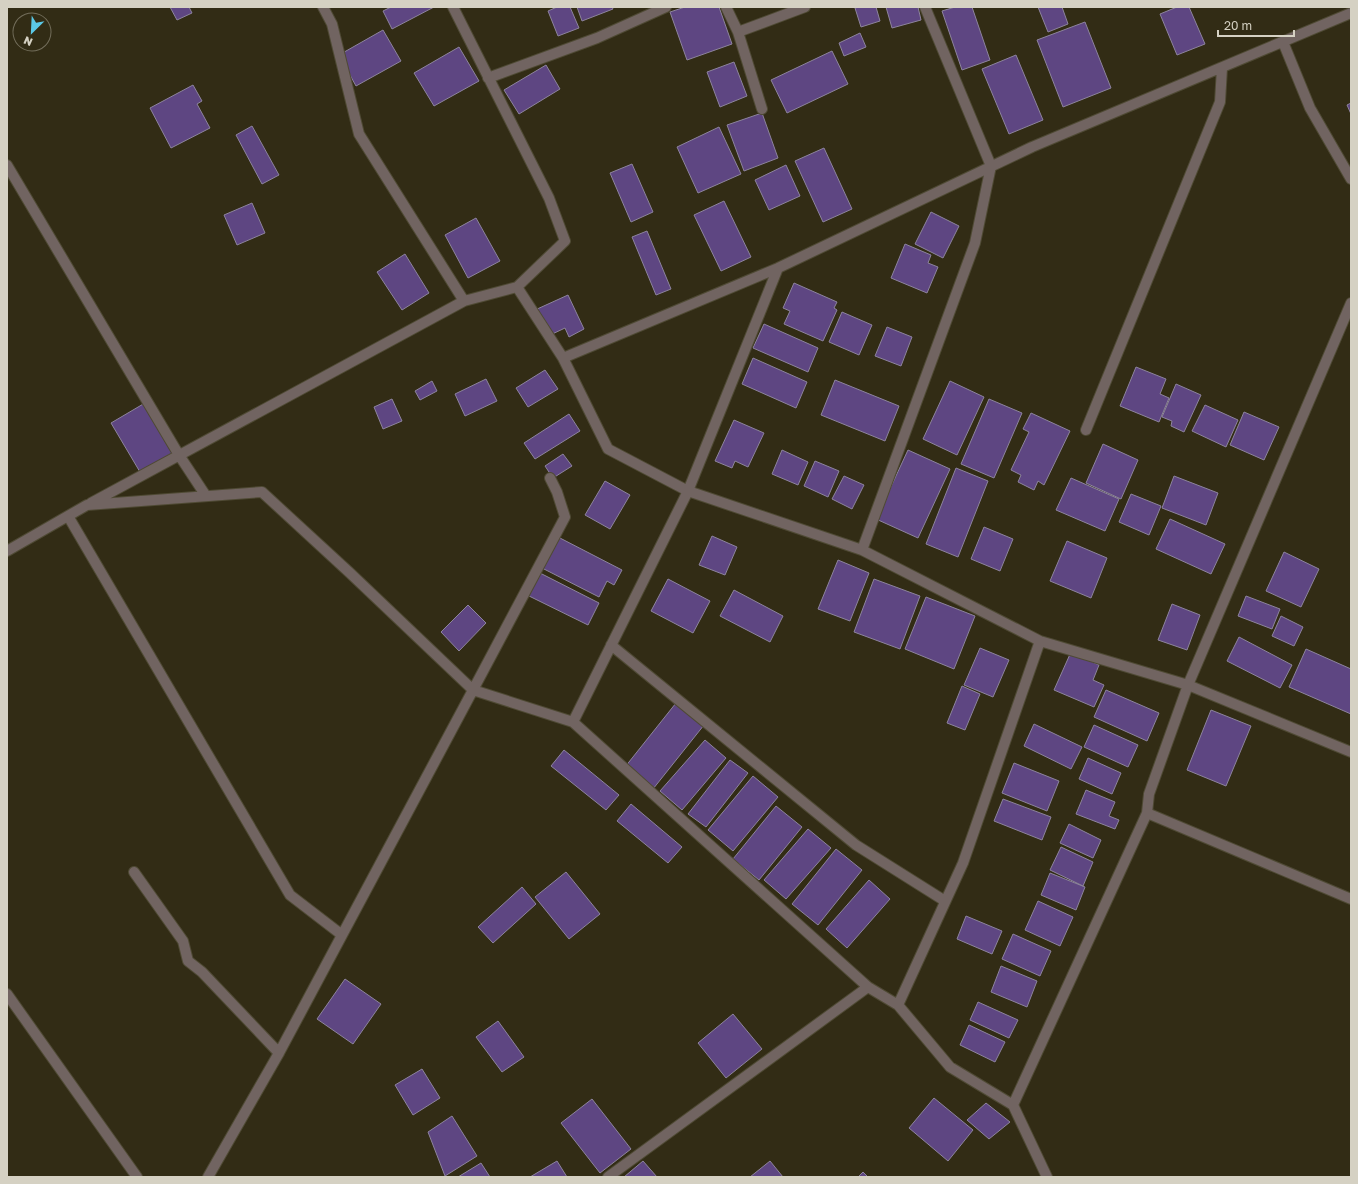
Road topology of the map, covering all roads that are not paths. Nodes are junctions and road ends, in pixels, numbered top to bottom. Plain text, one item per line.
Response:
1 (323, 7) edge
2 (453, 7) edge
3 (666, 7) edge
4 (726, 7) edge
5 (805, 7) edge
6 (925, 7) edge
7 (1351, 13) edge
8 (738, 32) junction
9 (1283, 42) junction
10 (1222, 68) junction
11 (488, 78) junction
12 (762, 109) dead end
13 (7, 165) edge
14 (991, 166) junction
15 (1351, 179) edge
16 (778, 268) junction
17 (517, 287) junction
18 (464, 301) junction
19 (1351, 303) edge
20 (563, 358) junction
21 (1086, 430) dead end
22 (179, 455) junction
23 (550, 478) dead end
24 (688, 491) junction
25 (206, 496) junction
26 (87, 505) junction
27 (68, 516) junction
28 (862, 550) junction
29 (7, 551) edge
30 (1040, 640) junction
31 (611, 645) junction
32 (1188, 685) junction
33 (473, 690) junction
34 (573, 722) junction
35 (1351, 752) edge
36 (1148, 813) junction
37 (134, 872) dead end
38 (1351, 899) edge
39 (945, 902) junction
40 (342, 935) junction
41 (868, 987) junction
42 (7, 994) edge
43 (898, 1005) junction
44 (279, 1053) junction
45 (1014, 1105) junction
46 (137, 1177) edge
47 (208, 1177) edge
48 (608, 1177) edge
49 (1047, 1177) edge

1 - 18 street
2 - 11 street
3 - 11 street
4 - 8 street
5 - 8 street
6 - 14 street
7 - 9 street
8 - 12 street
9 - 10 street
9 - 15 street
10 - 14 street
10 - 21 street
11 - 17 street
13 - 22 street
14 - 16 street
14 - 28 street
16 - 20 street
16 - 24 street
17 - 18 street
17 - 20 street
18 - 22 street
19 - 32 street
20 - 24 street
22 - 25 street
22 - 26 street
23 - 33 street
24 - 28 street
24 - 31 street
25 - 26 street
25 - 33 street
26 - 27 street
27 - 29 street
27 - 40 street
28 - 30 street
30 - 32 street
30 - 39 street
31 - 34 street
31 - 39 street
32 - 35 street
32 - 36 street
33 - 34 street
33 - 40 street
34 - 41 street
36 - 38 street
36 - 45 street
37 - 44 street
39 - 43 street
40 - 44 street
41 - 43 street
41 - 48 street
42 - 46 street
43 - 45 street
44 - 47 street
45 - 49 street

